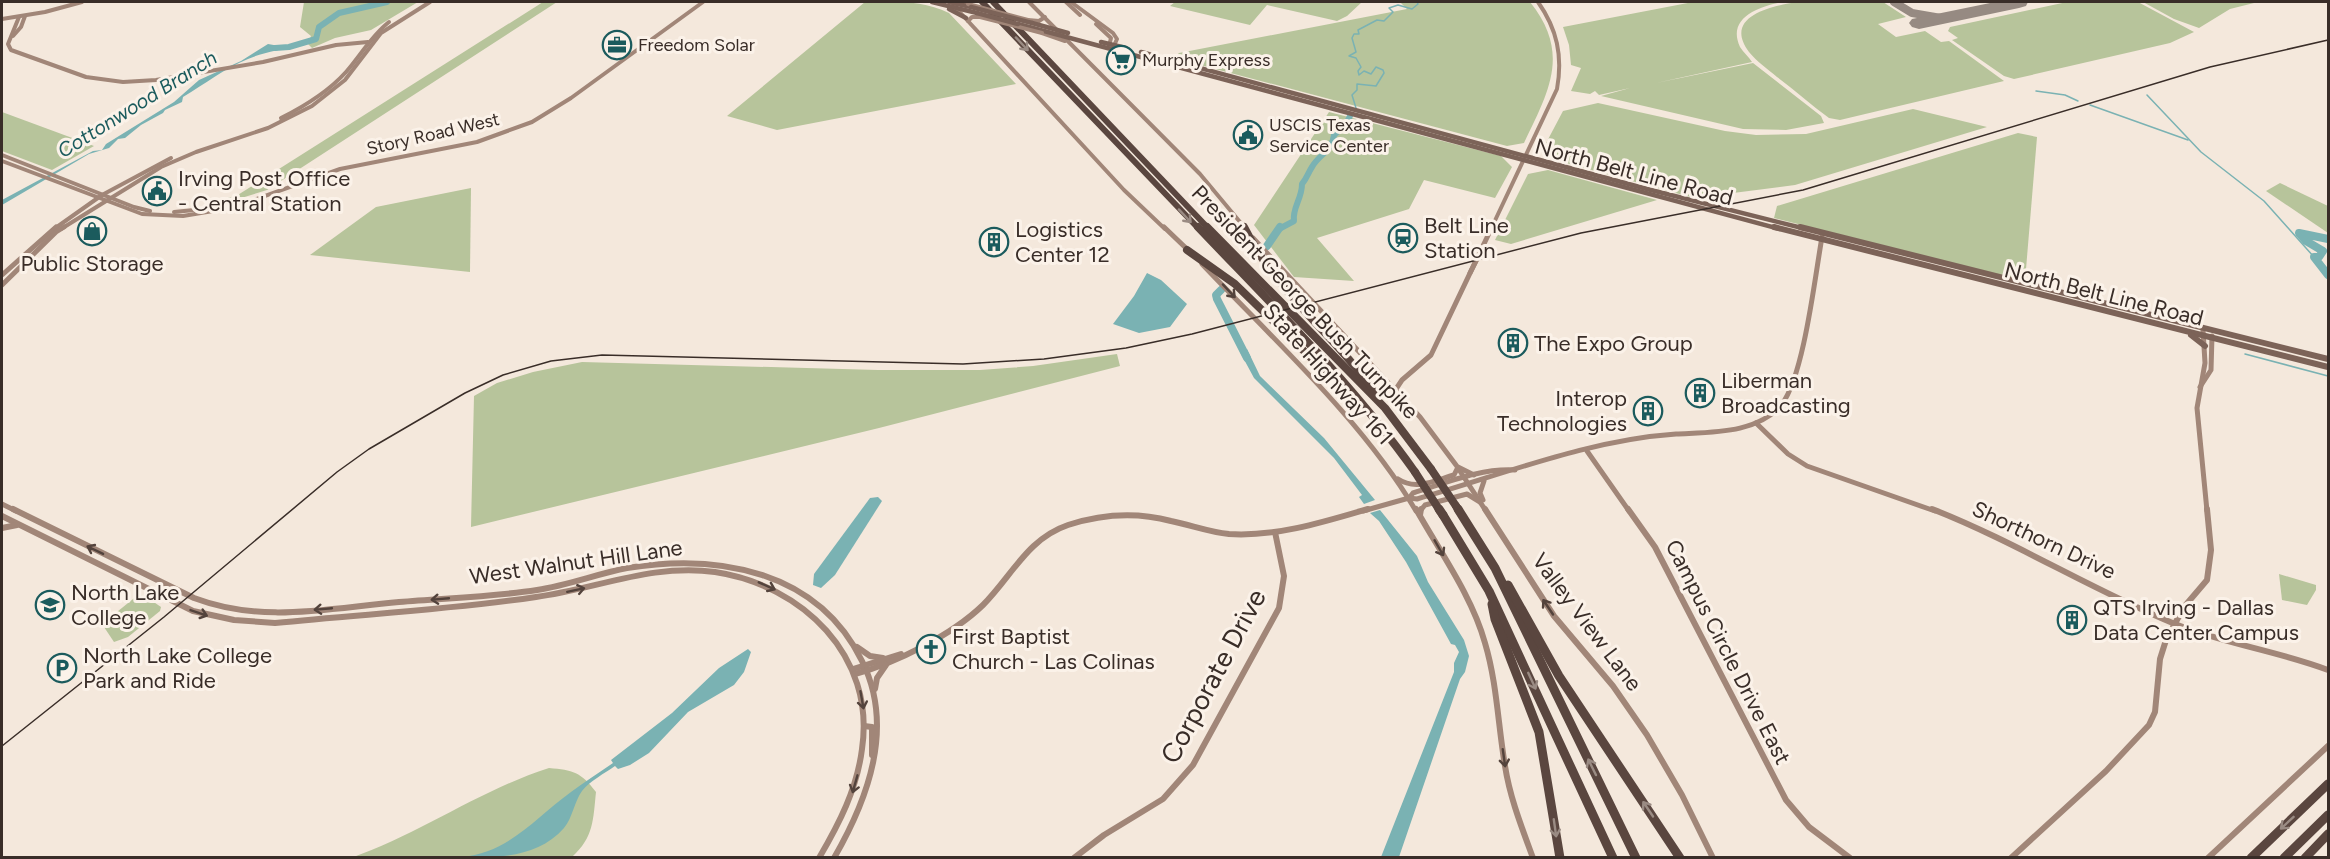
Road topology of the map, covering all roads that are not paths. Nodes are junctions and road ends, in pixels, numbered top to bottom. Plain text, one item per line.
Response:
1 (82, 2) edge
2 (424, 2) edge
3 (430, 2) edge
4 (698, 2) edge
5 (702, 2) edge
6 (932, 2) edge
7 (950, 2) edge
8 (959, 2) edge
9 (982, 2) edge
10 (993, 2) edge
11 (1029, 2) edge
12 (1066, 2) edge
13 (1071, 2) edge
14 (1538, 2) edge
15 (969, 5) junction
16 (956, 8) junction
17 (978, 15) junction
18 (1083, 15) junction
19 (25, 16) junction
20 (19, 17) junction
21 (1044, 17) junction
22 (2, 19) edge
23 (967, 19) junction
24 (1030, 21) junction
25 (1058, 30) junction
26 (1040, 31) junction
27 (1064, 36) junction
28 (1109, 36) junction
29 (12, 37) junction
30 (1097, 40) junction
31 (1084, 41) junction
32 (368, 43) junction
33 (1072, 44) junction
34 (1111, 46) junction
35 (1076, 49) junction
36 (238, 66) joint
37 (220, 69) joint
38 (596, 77) junction
39 (268, 124) junction
40 (244, 136) junction
41 (2, 155) edge
42 (1525, 157) junction
43 (2, 161) edge
44 (78, 185) junction
45 (128, 187) junction
46 (72, 189) junction
47 (110, 198) junction
48 (102, 199) junction
49 (122, 203) junction
50 (114, 205) junction
51 (86, 212) junction
52 (163, 214) junction
53 (1243, 225) junction
54 (1822, 236) junction
55 (34, 242) junction
56 (1187, 249) junction
57 (1892, 254) junction
58 (19, 267) junction
59 (2, 275) edge
60 (2, 285) edge
61 (2203, 330) junction
62 (2185, 332) junction
63 (2212, 332) junction
64 (2204, 337) junction
65 (2212, 339) junction
66 (2229, 344) junction
67 (2205, 346) junction
68 (2213, 347) junction
69 (2328, 359) edge
70 (2328, 367) edge
71 (1384, 377) junction
72 (1404, 378) junction
73 (2200, 387) junction
74 (1396, 389) junction
75 (1385, 408) junction
76 (1373, 418) junction
77 (1755, 423) junction
78 (1587, 451) junction
79 (1458, 467) junction
80 (1515, 470) junction
81 (1391, 472) junction
82 (1477, 475) junction
83 (1466, 478) junction
84 (1484, 480) junction
85 (1470, 484) junction
86 (1408, 498) junction
87 (2, 504) edge
88 (1486, 508) junction
89 (2, 516) edge
90 (1420, 517) junction
91 (20, 525) junction
92 (2, 528) edge
93 (1275, 532) junction
94 (1495, 568) junction
95 (1489, 591) junction
96 (234, 611) junction
97 (227, 620) junction
98 (2175, 623) junction
99 (855, 645) junction
100 (886, 661) junction
101 (867, 668) junction
102 (2328, 670) edge
103 (854, 672) junction
104 (874, 690) junction
105 (864, 726) junction
106 (2328, 746) edge
107 (873, 762) junction
108 (2328, 784) edge
109 (2328, 815) edge
110 (2328, 834) edge
111 (819, 858) edge
112 (834, 858) edge
113 (1074, 858) edge
114 (1533, 858) edge
115 (1560, 858) edge
116 (1613, 858) edge
117 (1636, 858) edge
118 (1680, 858) edge
119 (1713, 858) edge
120 (1850, 858) edge
121 (2011, 858) edge
122 (2208, 858) edge
123 (2251, 858) edge
124 (2284, 858) edge
125 (2305, 858) edge

1 - 19 street
2 - 32 main road
3 - 32 main road
4 - 38 street, Story Road West
5 - 38 main road, Story Road West
6 - 16 main road, North Belt Line Road
6 - 23 main road
7 - 15 main road, North Belt Line Road
7 - 16 main road, State Highway 161
8 - 15 main road
9 -> 76 highway, President George Bush Turnpike
10 - 75 highway, President George Bush Turnpike
11 - 21 main road, State Highway 161
12 - 18 main road
13 - 18 main road
14 - 42 main road
15 - 24 main road, North Belt Line Road, bridge
16 - 17 main road, North Belt Line Road
16 - 23 main road, State Highway 161
17 - 23 street
17 - 26 main road, North Belt Line Road, bridge
18 - 28 street
18 - 34 main road
19 - 20 street
19 - 29 street
20 - 22 main road
20 - 29 main road
21 - 24 street
21 - 25 main road, State Highway 161
23 - 56 main road, State Highway 161
24 - 25 main road, North Belt Line Road
25 - 27 street, State Highway 161
25 - 30 main road, North Belt Line Road
26 - 27 main road, North Belt Line Road
26 - 33 main road
27 - 31 main road, North Belt Line Road
27 - 33 main road, State Highway 161
28 - 30 main road
28 - 34 main road
29 - 37 main road
30 - 34 main road, North Belt Line Road
31 - 34 main road, North Belt Line Road
31 - 35 main road
32 - 36 main road
32 - 39 main road
32 - 40 main road
33 - 35 main road, State Highway 161
34 - 42 main road, North Belt Line Road
35 - 53 main road, State Highway 161
36 - 37 street
38 - 52 main road, Story Road West
39 - 40 main road
39 - 48 main road
40 - 45 main road
41 - 44 main road
42 - 54 main road, North Belt Line Road
42 - 72 main road
43 - 46 main road
44 - 46 main road
44 - 48 main road
45 - 47 main road
45 - 49 main road
46 - 48 main road
47 - 48 main road
47 - 49 main road, Story Road West
48 - 50 main road, Story Road West
48 - 51 main road
48 - 55 main road
49 - 52 main road, Story Road West
50 - 51 main road
50 - 52 main road, Story Road West
51 - 58 main road
53 - 71 main road, State Highway 161
53 - 75 highway
54 - 57 main road, North Belt Line Road
54 - 77 street
55 - 58 main road
55 - 59 main road
56 - 76 highway
56 -> 81 main road, State Highway 161
57 - 61 main road, North Belt Line Road
57 - 62 main road, North Belt Line Road
58 - 60 main road
61 - 63 main road, North Belt Line Road
61 - 64 main road
62 - 64 main road, North Belt Line Road
62 - 67 main road
63 - 65 main road
63 - 69 main road, North Belt Line Road
64 - 65 main road, North Belt Line Road
64 - 67 main road
65 - 66 main road, North Belt Line Road
65 - 68 main road
66 - 68 main road
66 - 70 main road, North Belt Line Road
67 - 73 main road
68 - 73 main road
71 - 72 main road
71 - 74 main road, State Highway 161
72 - 74 main road
73 - 98 main road
74 - 79 main road, Valley View Lane
75 - 94 highway, President George Bush Turnpike, bridge
76 - 95 highway, President George Bush Turnpike, bridge
77 - 78 street
77 - 98 main road, Shorthorn Drive
78 - 80 main road
78 - 120 main road, Campus Circle Drive East
79 - 81 main road
79 - 82 main road
79 - 83 main road, Valley View Lane
80 - 82 main road
80 - 84 main road
81 - 86 main road, State Highway 161
82 - 83 main road
83 - 85 main road, Valley View Lane
83 - 86 main road
84 - 85 main road
84 - 88 main road
85 - 86 main road
85 - 88 main road, Valley View Lane
86 - 90 main road, State Highway 161
86 - 93 main road
96 -> 87 main road, West Walnut Hill Lane
88 - 90 main road
119 -> 88 main road, Valley View Lane
89 - 91 main road, West Walnut Hill Lane
90 -> 114 main road, State Highway 161
91 - 92 main road
91 -> 97 main road, West Walnut Hill Lane
93 - 100 main road
93 - 113 street, Corporate Drive
117 -> 94 highway, President George Bush Turnpike
118 -> 94 highway
95 -> 115 highway
95 -> 116 highway, President George Bush Turnpike
96 - 97 main road
99 -> 96 main road, West Walnut Hill Lane
97 -> 103 main road, West Walnut Hill Lane
98 - 102 main road, Shorthorn Drive
98 - 121 main road
99 - 100 main road
99 - 101 main road, West Walnut Hill Lane
100 - 101 main road
100 - 104 main road
101 - 103 main road
101 - 104 main road, West Walnut Hill Lane
103 -> 105 main road, West Walnut Hill Lane
104 - 107 main road, West Walnut Hill Lane
105 - 107 main road
105 -> 111 main road, West Walnut Hill Lane
106 - 122 main road
107 - 112 main road, West Walnut Hill Lane
108 -> 123 highway
109 - 124 highway
110 - 125 highway

